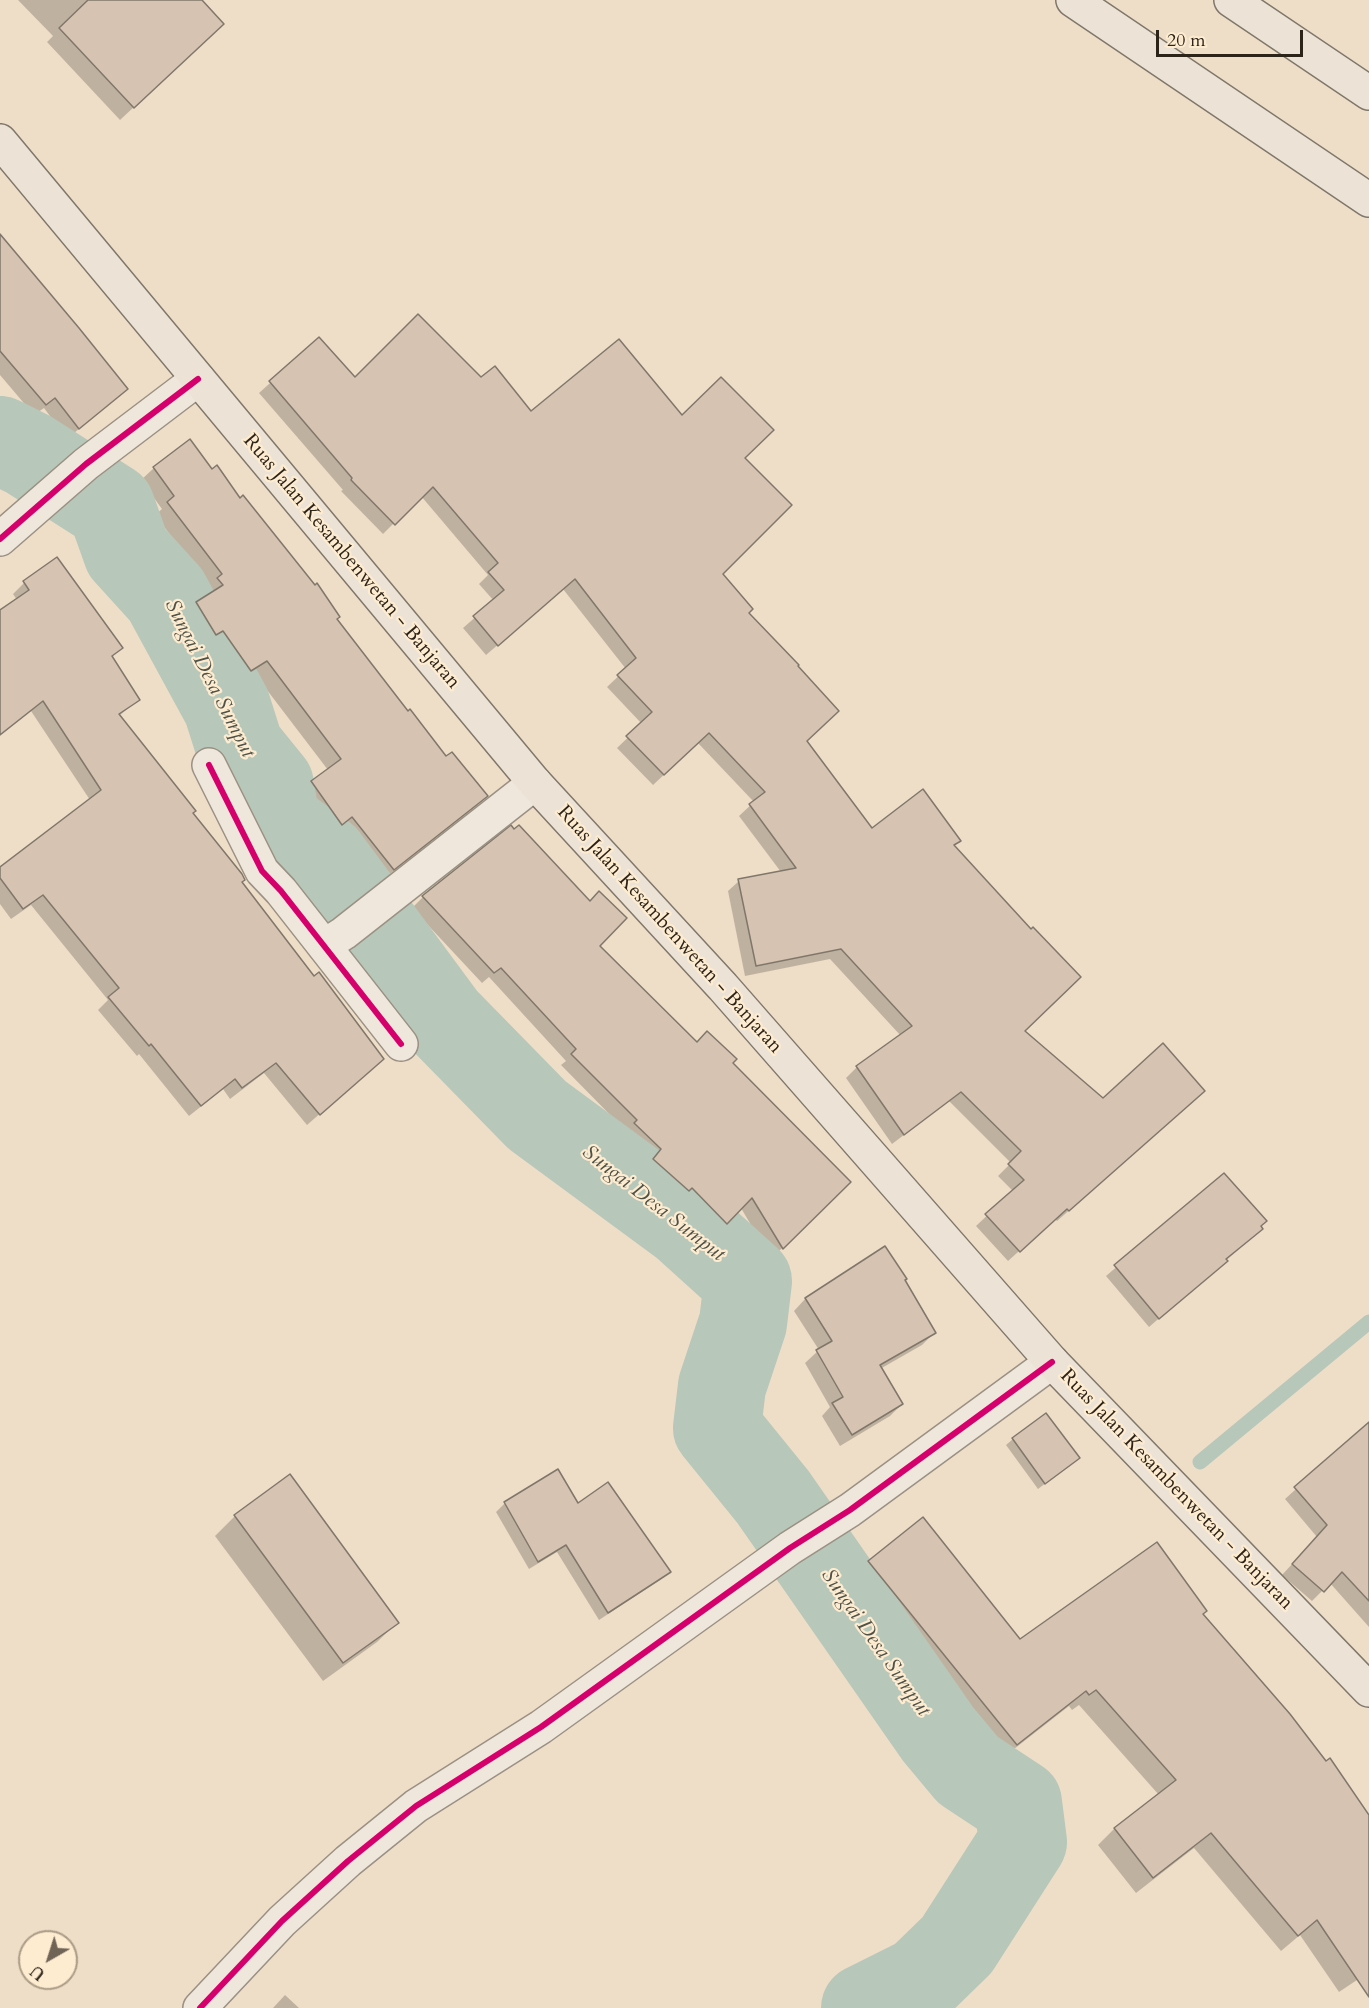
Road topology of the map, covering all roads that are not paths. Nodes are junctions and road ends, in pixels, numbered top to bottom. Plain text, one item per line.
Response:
1 (1073, 0) edge
2 (1231, 0) edge
3 (1369, 93) edge
4 (0, 141) edge
5 (1369, 200) edge
6 (198, 379) junction
7 (0, 538) edge
8 (209, 765) dead end
9 (535, 783) junction
10 (334, 939) junction
11 (401, 1044) dead end
12 (1052, 1362) junction
13 (1369, 1690) edge
14 (200, 2008) edge

1 - 5 main road
2 - 3 main road
4 - 6 main road, Ruas Jalan Kesambenwetan - Banjaran
6 - 7 street
6 - 9 main road, Ruas Jalan Kesambenwetan - Banjaran
8 - 10 street
9 - 10 street
9 - 12 main road, Ruas Jalan Kesambenwetan - Banjaran
10 - 11 street
12 - 13 main road, Ruas Jalan Kesambenwetan - Banjaran
12 - 14 street

